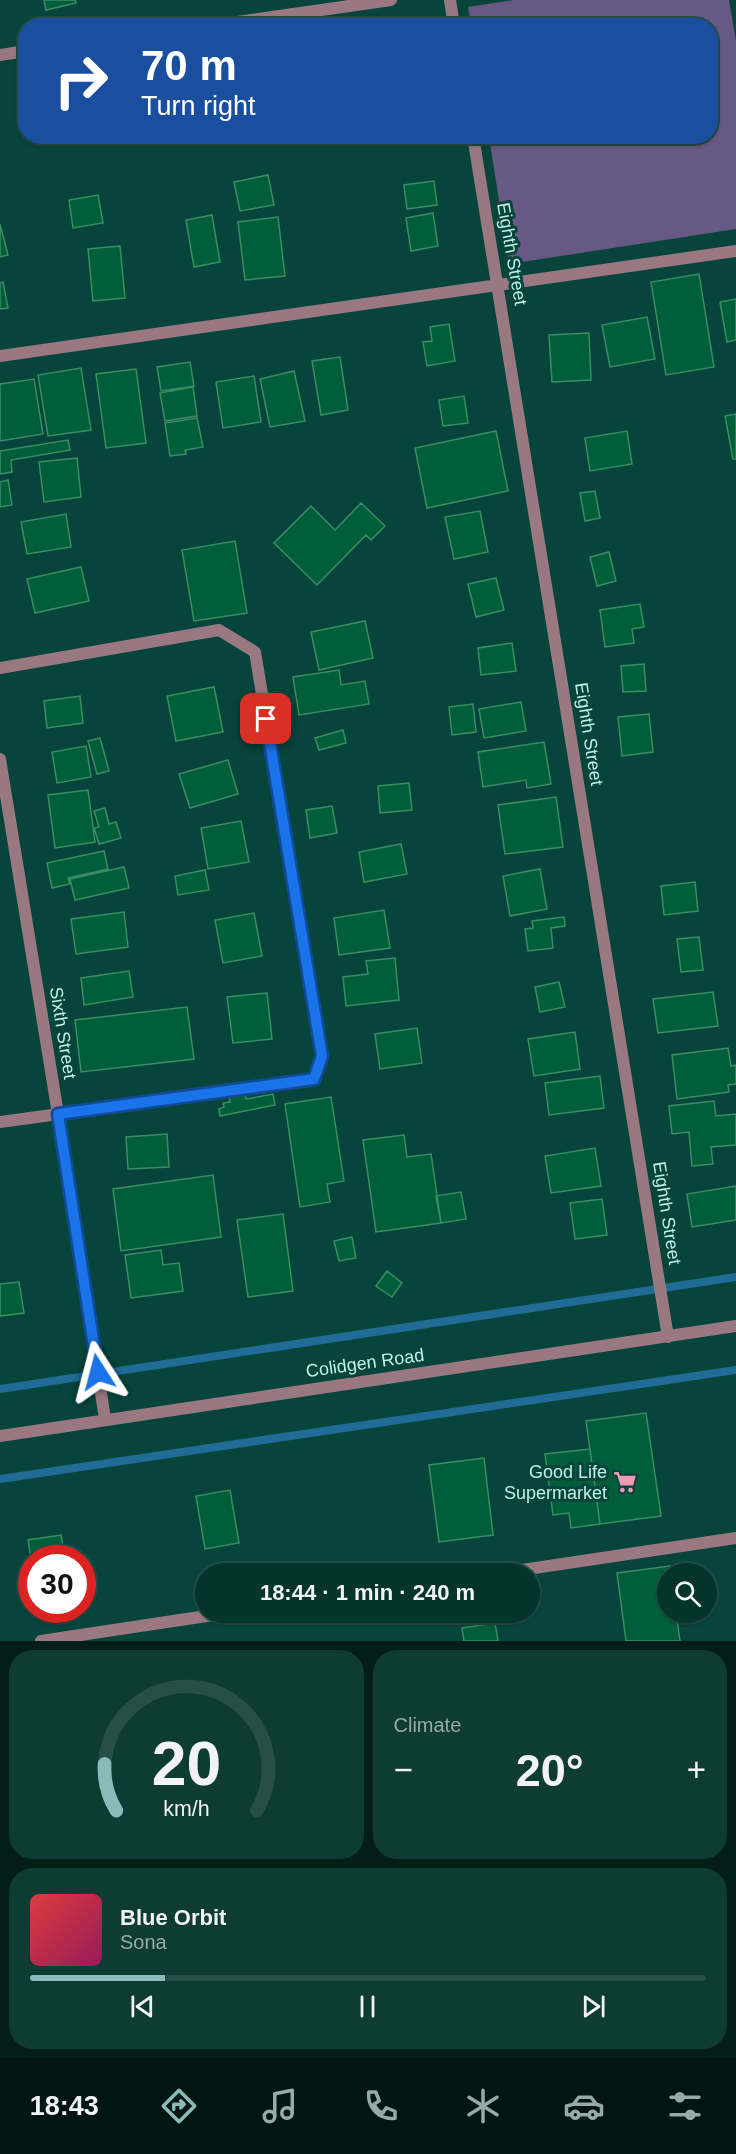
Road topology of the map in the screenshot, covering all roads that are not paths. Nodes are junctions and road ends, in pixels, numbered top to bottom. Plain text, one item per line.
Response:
1 (391, 0) edge
2 (450, 0) edge
3 (265, 18) edge
4 (453, 18) edge
5 (18, 52) edge
6 (0, 55) edge
7 (474, 144) edge
8 (736, 251) edge
9 (499, 284) junction
10 (0, 356) edge
11 (0, 668) edge
12 (0, 759) edge
13 (58, 1114) junction
14 (0, 1122) edge
15 (736, 1326) edge
16 (668, 1337) junction
17 (105, 1419) junction
18 (0, 1436) edge
19 (736, 1538) edge
20 (540, 1567) edge
21 (195, 1618) edge
22 (41, 1641) edge

1 - 3 street
2 - 4 street
5 - 6 street
7 - 9 street, Eighth Street
8 - 9 street
9 - 10 street
9 - 16 street, Eighth Street
11 - 13 street
12 - 13 street, Sixth Street
13 - 14 street
13 - 17 street, Sixth Street
15 - 16 street, Colidgen Road
16 - 17 street, Colidgen Road
17 - 18 street, Colidgen Road
19 - 20 street
21 - 22 street

